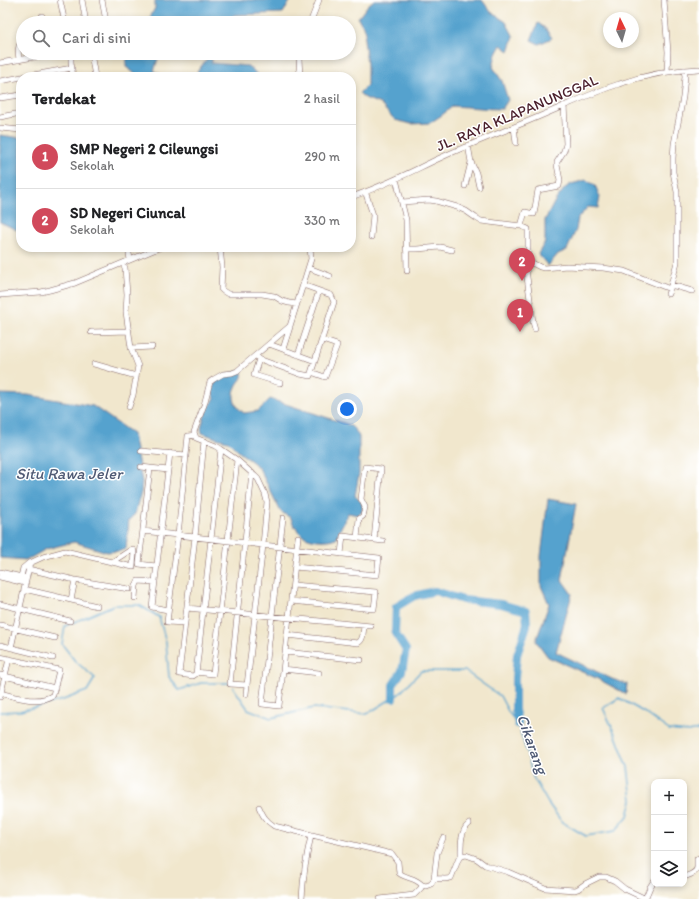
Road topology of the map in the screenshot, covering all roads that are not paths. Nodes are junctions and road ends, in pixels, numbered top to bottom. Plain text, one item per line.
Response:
1 (60, 0) edge
2 (82, 0) edge
3 (102, 0) edge
4 (319, 0) edge
5 (664, 0) edge
6 (63, 16) edge
7 (85, 16) edge
8 (105, 16) edge
9 (313, 16) edge
10 (19, 60) edge
11 (71, 60) edge
12 (92, 60) edge
13 (299, 60) edge
14 (0, 63) edge
15 (72, 68) junction
16 (699, 69) edge
17 (684, 70) junction
18 (50, 72) edge
19 (72, 72) edge
20 (94, 72) edge
21 (300, 72) edge
22 (667, 72) junction
23 (16, 78) edge
24 (0, 81) edge
25 (16, 96) edge
26 (0, 98) edge
27 (564, 105) junction
28 (16, 114) edge
29 (0, 117) edge
30 (514, 127) junction
31 (0, 128) edge
32 (16, 130) edge
33 (516, 143) dead end
34 (468, 145) junction
35 (471, 162) junction
36 (396, 179) junction
37 (465, 186) dead end
38 (478, 187) dead end
39 (364, 193) junction
40 (356, 196) edge
41 (402, 202) junction
42 (520, 226) junction
43 (371, 237) dead end
44 (406, 249) junction
45 (452, 250) dead end
46 (129, 252) edge
47 (149, 252) edge
48 (220, 252) edge
49 (310, 252) edge
50 (130, 260) junction
51 (528, 261) junction
52 (123, 263) junction
53 (309, 268) junction
54 (407, 271) dead end
55 (330, 276) dead end
56 (303, 285) junction
57 (670, 289) junction
58 (319, 291) junction
59 (692, 291) dead end
60 (0, 295) edge
61 (297, 304) junction
62 (290, 326) junction
63 (535, 329) dead end
64 (129, 331) junction
65 (91, 332) dead end
66 (322, 340) junction
67 (269, 344) junction
68 (131, 348) junction
69 (152, 348) dead end
70 (283, 349) junction
71 (298, 354) junction
72 (258, 357) junction
73 (315, 361) junction
74 (94, 364) dead end
75 (311, 372) junction
76 (136, 376) junction
77 (280, 384) dead end
78 (129, 407) dead end
79 (195, 435) junction
80 (204, 441) junction
81 (221, 449) junction
82 (141, 451) dead end
83 (170, 453) junction
84 (186, 455) junction
85 (237, 460) junction
86 (141, 468) dead end
87 (150, 468) junction
88 (168, 470) junction
89 (252, 473) junction
90 (283, 518) dead end
91 (143, 531) junction
92 (160, 533) junction
93 (178, 535) junction
94 (195, 537) junction
95 (298, 537) dead end
96 (357, 538) junction
97 (212, 539) junction
98 (374, 540) junction
99 (228, 541) junction
100 (383, 541) dead end
101 (245, 543) junction
102 (263, 545) junction
103 (280, 547) junction
104 (297, 549) junction
105 (341, 554) junction
106 (112, 562) junction
107 (30, 563) junction
108 (156, 566) junction
109 (295, 567) junction
110 (28, 569) junction
111 (0, 572) edge
112 (0, 577) edge
113 (11, 577) junction
114 (75, 580) junction
115 (24, 582) junction
116 (154, 582) junction
117 (293, 585) junction
118 (129, 589) dead end
119 (135, 598) dead end
120 (71, 600) junction
121 (291, 601) junction
122 (0, 604) edge
123 (97, 606) dead end
124 (186, 608) junction
125 (20, 609) junction
126 (168, 610) junction
127 (204, 610) junction
128 (220, 611) junction
129 (237, 613) junction
130 (255, 615) junction
131 (272, 617) junction
132 (289, 618) junction
133 (70, 621) dead end
134 (185, 623) junction
135 (0, 625) edge
136 (364, 626) junction
137 (371, 626) dead end
138 (15, 628) junction
139 (287, 635) junction
140 (55, 638) dead end
141 (0, 645) edge
142 (11, 648) junction
143 (285, 652) junction
144 (0, 657) edge
145 (53, 658) dead end
146 (9, 659) junction
147 (361, 660) dead end
148 (283, 669) junction
149 (196, 672) junction
150 (319, 673) dead end
151 (2, 676) edge
152 (247, 685) junction
153 (55, 688) junction
154 (0, 694) edge
155 (246, 694) dead end
156 (259, 807) dead end
157 (469, 824) dead end
158 (311, 836) junction
159 (443, 838) dead end
160 (461, 856) junction
161 (699, 858) edge
162 (687, 876) edge
163 (434, 879) junction
164 (422, 885) junction
165 (651, 886) edge
166 (414, 897) edge
167 (302, 899) edge
168 (380, 899) edge
169 (645, 899) edge

1 - 6 street
2 - 7 street
3 - 8 street
4 - 9 street
5 - 22 street
10 - 14 street
11 - 15 street
12 - 20 street
13 - 21 street
15 - 18 street
15 - 19 street
16 - 17 street, JL. RAYA KLAPANUNGGAL
17 - 22 street, JL. RAYA KLAPANUNGGAL
17 - 57 street
22 - 27 street, JL. RAYA KLAPANUNGGAL
23 - 24 street
25 - 26 street
27 - 30 street, JL. RAYA KLAPANUNGGAL
27 - 42 street
28 - 29 street
30 - 33 street
30 - 34 street, JL. RAYA KLAPANUNGGAL
31 - 32 street
34 - 35 street
34 - 36 street, JL. RAYA KLAPANUNGGAL
35 - 37 street
35 - 38 street
36 - 39 street, JL. RAYA KLAPANUNGGAL
36 - 41 street
39 - 40 street, JL. RAYA KLAPANUNGGAL
39 - 43 street
41 - 42 street
41 - 44 street
42 - 51 street
44 - 45 street
44 - 54 street
46 - 50 street
47 - 50 street
48 - 61 street
49 - 53 street
50 - 52 street
51 - 57 street
51 - 63 street
52 - 60 street
52 - 64 street
53 - 55 street
53 - 56 street
56 - 58 street
56 - 61 street
57 - 59 street
58 - 66 street
58 - 71 street
61 - 62 street
62 - 67 street
62 - 70 street
64 - 65 street
64 - 68 street
66 - 73 street
66 - 75 street
67 - 70 street
67 - 72 street
68 - 69 street
68 - 76 street
70 - 71 street
71 - 73 street
72 - 75 street
72 - 77 street
72 - 79 street
73 - 75 street
74 - 76 street
76 - 78 street
79 - 80 street
79 - 84 street
80 - 81 street
80 - 94 street
81 - 85 street
81 - 97 street
82 - 83 street
83 - 84 street
83 - 88 street
84 - 93 street
85 - 89 street
85 - 99 street
86 - 87 street
87 - 88 street
87 - 91 street
88 - 92 street
89 - 101 street
89 - 102 street
90 - 103 street
91 - 92 street
91 - 108 street
92 - 93 street
92 - 108 street
93 - 94 street
93 - 126 street
94 - 97 street
94 - 124 street
95 - 104 street
96 - 98 street
96 - 98 street
96 - 105 street
97 - 99 street
97 - 127 street
98 - 100 street
99 - 101 street
99 - 128 street
101 - 102 street
101 - 129 street
102 - 103 street
102 - 130 street
103 - 104 street
103 - 131 street
104 - 105 street
104 - 109 street
105 - 109 street
106 - 106 street
106 - 107 street
107 - 110 street
107 - 115 street
108 - 116 street
109 - 117 street
110 - 114 street
110 - 115 street
111 - 113 street
112 - 113 street
113 - 115 street
114 - 118 street
114 - 120 street
115 - 120 street
115 - 125 street
116 - 119 street
116 - 126 street
117 - 121 street
117 - 121 street
120 - 123 street
121 - 132 street
122 - 125 street
124 - 127 street
124 - 134 street
125 - 133 street
125 - 138 street
126 - 134 street
127 - 128 street
127 - 149 street
128 - 129 street
128 - 149 street
129 - 130 street
129 - 152 street
130 - 131 street
130 - 152 street
131 - 132 street
131 - 148 street
132 - 136 street
132 - 139 street
134 - 149 street
135 - 138 street
136 - 137 street
136 - 139 street
138 - 140 street
138 - 142 street
139 - 143 street
141 - 142 street
142 - 145 street
143 - 147 street
143 - 148 street
144 - 146 street
146 - 151 street
146 - 153 street
148 - 150 street
151 - 153 street
151 - 154 street
152 - 155 street
153 - 154 street
156 - 158 street
157 - 160 street
158 - 164 street
158 - 167 street
159 - 163 street
160 - 163 street
160 - 169 street
161 - 162 street
163 - 164 street
164 - 166 street
165 - 169 street
166 - 168 street

